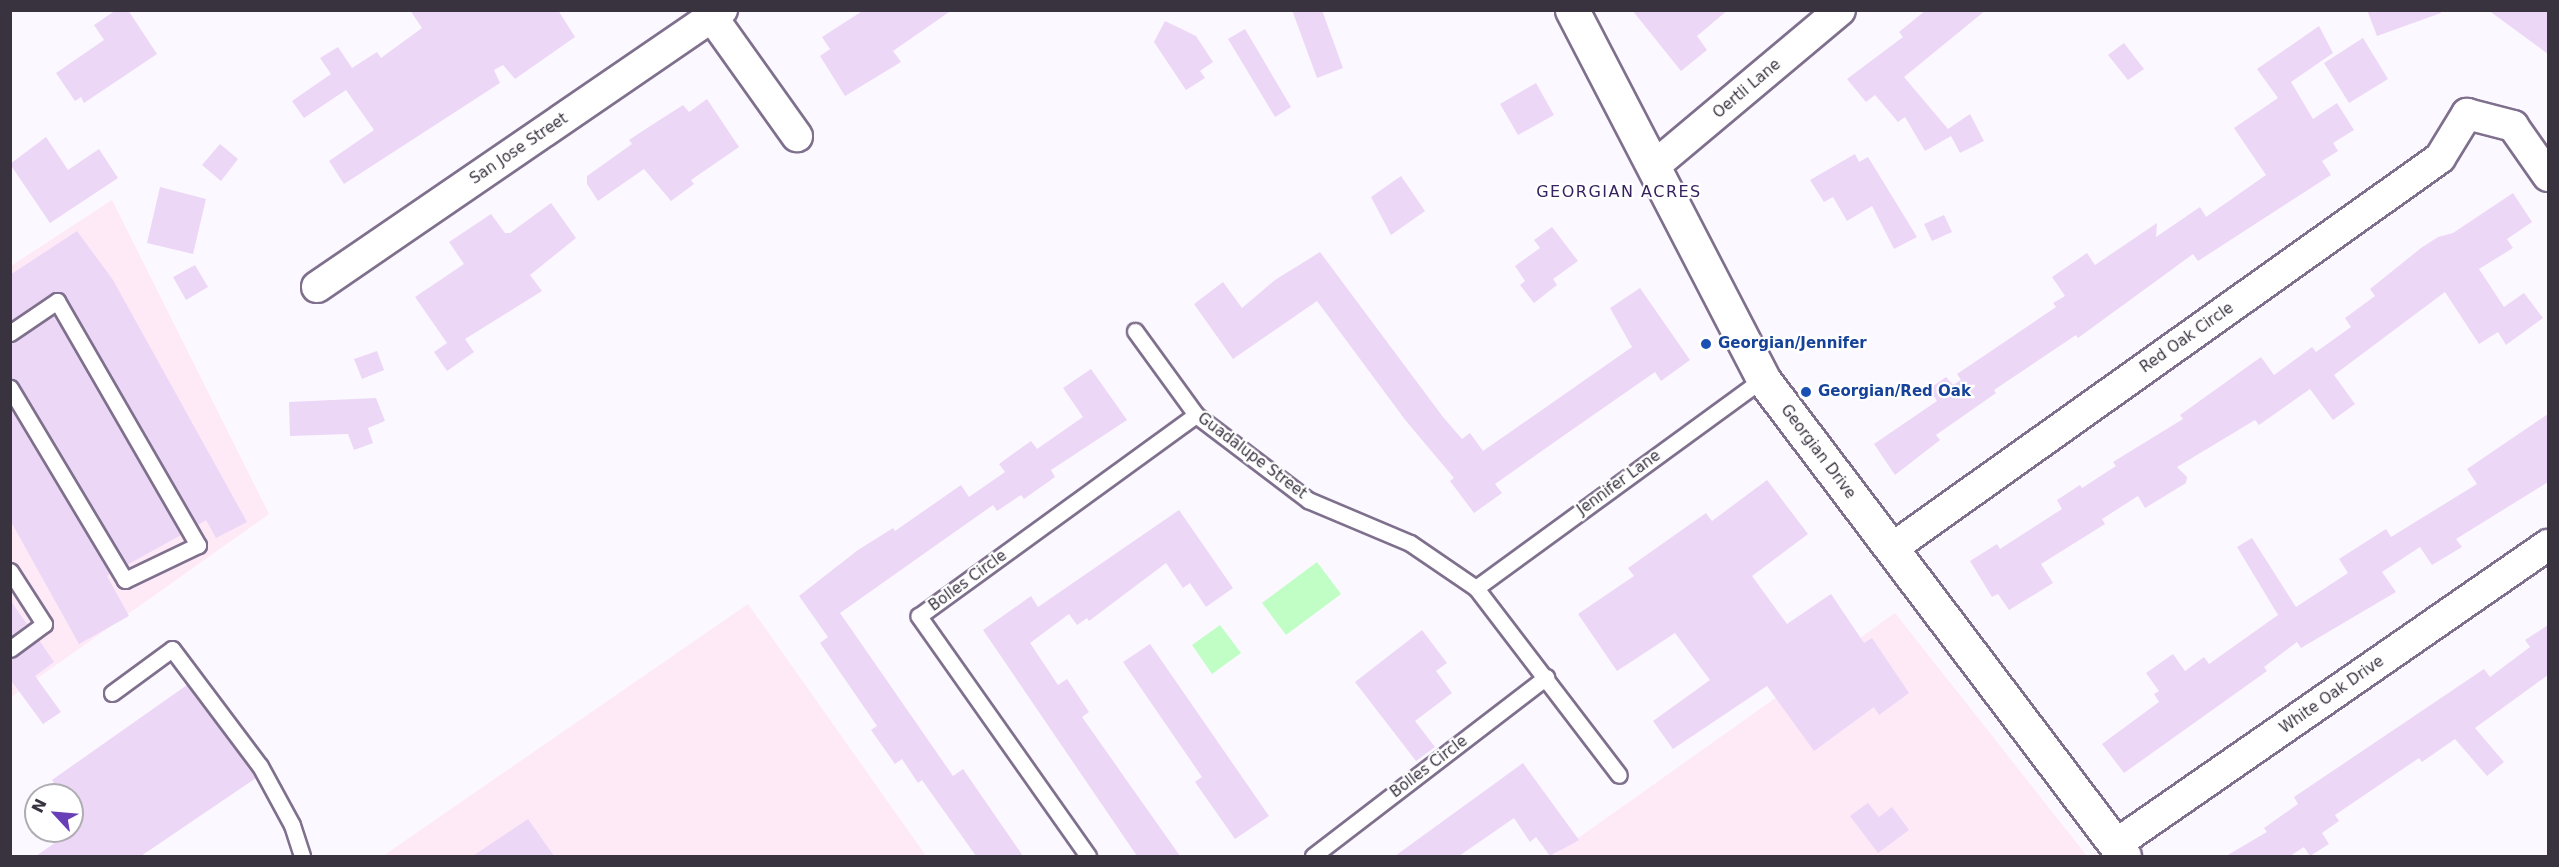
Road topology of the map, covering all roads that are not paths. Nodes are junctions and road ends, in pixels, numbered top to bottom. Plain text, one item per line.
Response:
1 (1572, 10) edge
2 (1840, 10) edge
3 (714, 13) edge
4 (797, 136) dead end
5 (1653, 167) junction
6 (2548, 176) edge
7 (317, 288) dead end
8 (1135, 331) dead end
9 (10, 333) edge
10 (1763, 379) junction
11 (10, 388) edge
12 (1196, 415) junction
13 (2548, 544) edge
14 (1891, 549) junction
15 (10, 571) edge
16 (1476, 588) junction
17 (10, 649) edge
18 (1546, 677) junction
19 (112, 693) dead end
20 (1619, 775) dead end
21 (2120, 851) edge
22 (302, 856) edge
23 (1088, 856) edge
24 (1312, 856) edge

1 - 5 street, Georgian Drive
2 - 5 street, Oertli Lane
3 - 4 street
3 - 7 street, San Jose Street
5 - 10 street, Georgian Drive
6 - 14 street, Red Oak Circle
8 - 12 lane, Guadalupe Street
9 - 11 lane
10 - 14 street, Georgian Drive
10 - 16 lane, Jennifer Lane
12 - 16 lane, Guadalupe Street
12 - 23 lane, Bolles Circle
13 - 21 street, White Oak Drive
14 - 21 street, Georgian Drive
15 - 17 lane
16 - 18 lane, Guadalupe Street
18 - 20 lane, Guadalupe Street
18 - 24 lane, Bolles Circle
19 - 22 lane

